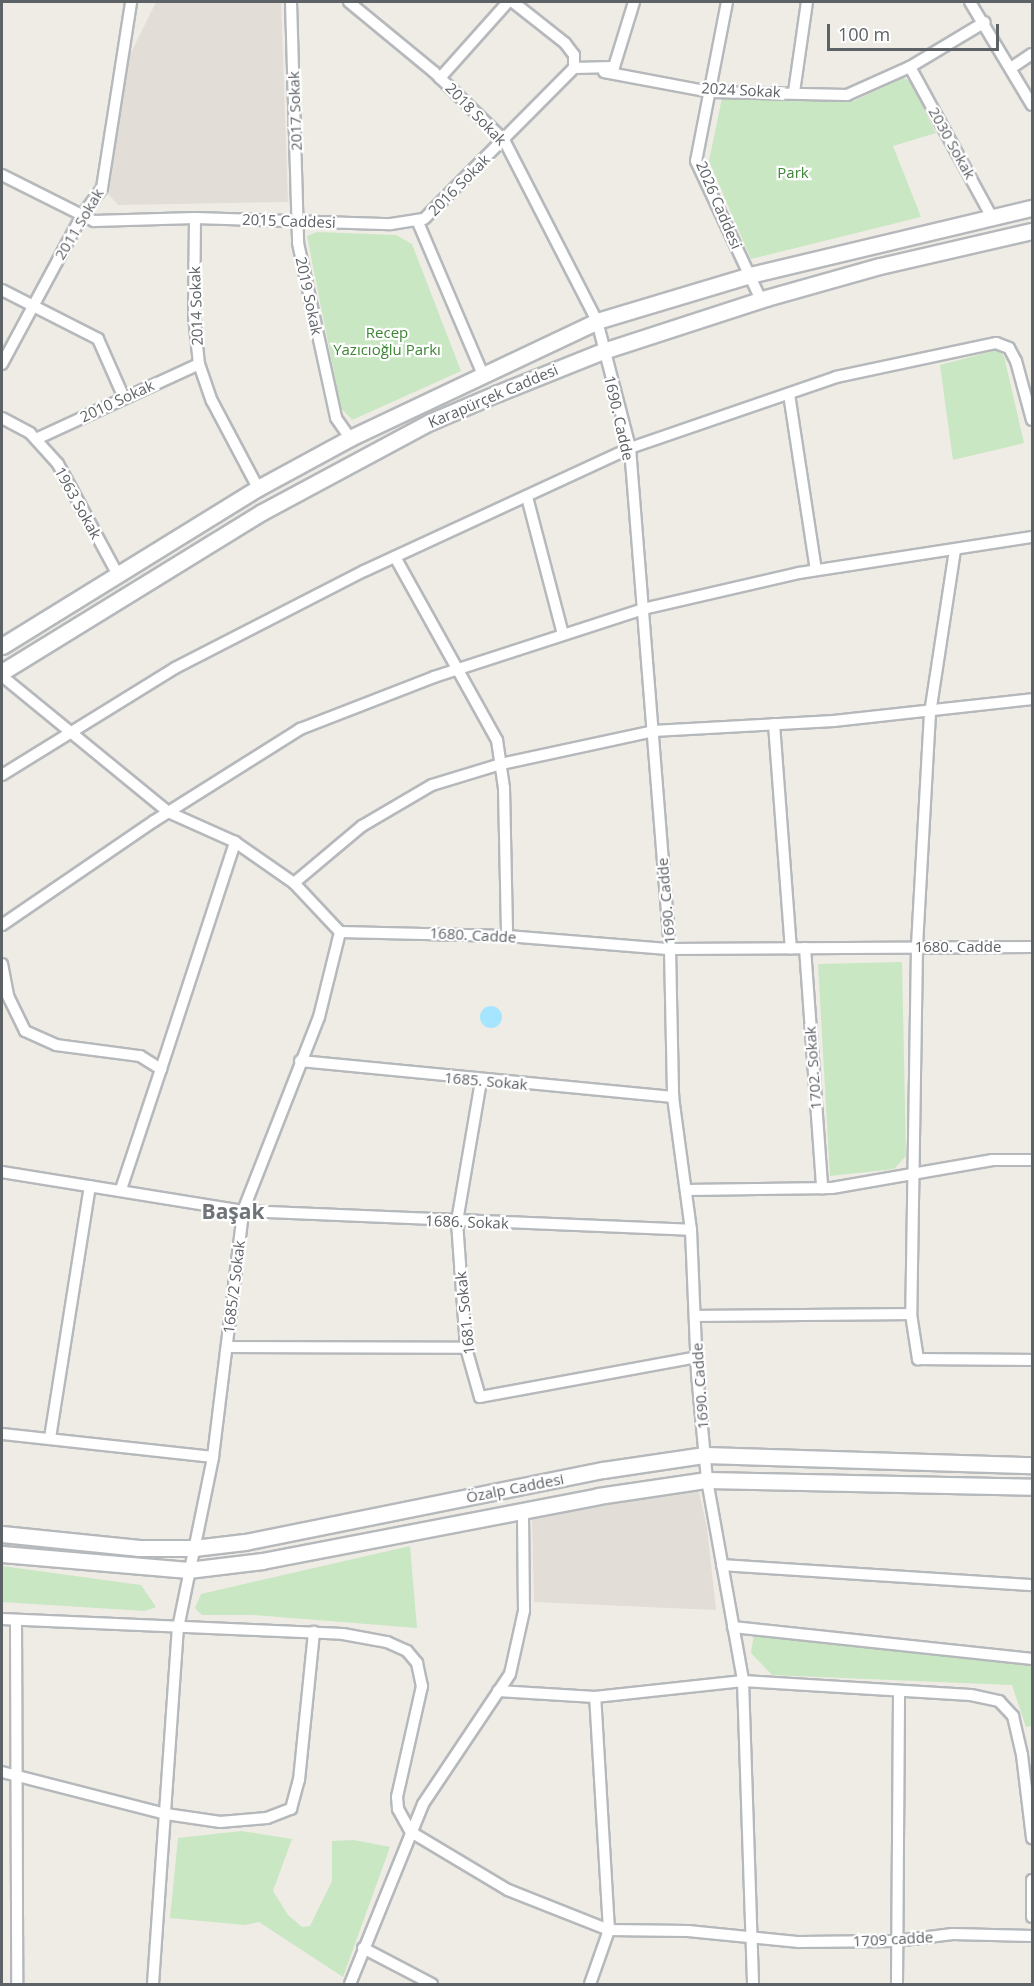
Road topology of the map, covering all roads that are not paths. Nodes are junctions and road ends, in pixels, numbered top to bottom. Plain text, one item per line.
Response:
1 (131, 2) edge
2 (291, 2) edge
3 (349, 2) edge
4 (508, 2) edge
5 (513, 2) edge
6 (634, 2) edge
7 (727, 2) edge
8 (807, 2) edge
9 (970, 2) edge
10 (984, 22) junction
11 (1032, 54) edge
12 (910, 67) junction
13 (574, 68) junction
14 (1011, 68) junction
15 (440, 78) junction
16 (711, 92) junction
17 (794, 92) junction
18 (1032, 105) edge
19 (504, 140) junction
20 (2, 175) edge
21 (1032, 208) edge
22 (81, 217) junction
23 (195, 218) junction
24 (993, 219) junction
25 (298, 220) junction
26 (417, 220) junction
27 (1032, 231) edge
28 (750, 275) junction
29 (2, 290) edge
30 (761, 300) junction
31 (33, 305) junction
32 (597, 321) junction
33 (603, 351) junction
34 (2, 364) edge
35 (199, 364) junction
36 (484, 377) junction
37 (789, 394) junction
38 (124, 398) junction
39 (2, 418) edge
40 (1032, 420) edge
41 (350, 438) junction
42 (36, 439) junction
43 (630, 448) junction
44 (258, 488) junction
45 (526, 497) junction
46 (1032, 537) edge
47 (955, 549) junction
48 (394, 557) junction
49 (816, 570) junction
50 (118, 575) junction
51 (643, 609) junction
52 (563, 634) junction
53 (2, 646) edge
54 (457, 669) junction
55 (2, 674) edge
56 (1032, 699) edge
57 (930, 712) junction
58 (774, 724) junction
59 (652, 731) junction
60 (72, 733) junction
61 (501, 764) junction
62 (2, 775) edge
63 (168, 812) junction
64 (235, 842) junction
65 (294, 883) junction
66 (2, 925) edge
67 (340, 932) junction
68 (507, 936) junction
69 (1032, 947) edge
70 (791, 948) junction
71 (805, 948) junction
72 (917, 948) junction
73 (670, 949) junction
74 (2, 964) edge
75 (300, 1061) junction
76 (161, 1069) junction
77 (481, 1081) junction
78 (673, 1097) junction
79 (1032, 1160) edge
80 (2, 1172) edge
81 (914, 1174) junction
82 (90, 1186) junction
83 (822, 1188) junction
84 (121, 1189) junction
85 (686, 1190) junction
86 (243, 1211) junction
87 (457, 1222) junction
88 (691, 1230) junction
89 (911, 1314) junction
90 (695, 1316) junction
91 (227, 1347) junction
92 (466, 1348) junction
93 (697, 1357) junction
94 (1032, 1360) edge
95 (2, 1434) edge
96 (50, 1438) junction
97 (705, 1455) junction
98 (213, 1457) junction
99 (1032, 1465) edge
100 (707, 1480) junction
101 (1032, 1487) edge
102 (523, 1510) junction
103 (2, 1534) edge
104 (194, 1548) junction
105 (2, 1554) edge
106 (722, 1565) junction
107 (188, 1570) junction
108 (1032, 1585) edge
109 (2, 1619) edge
110 (16, 1620) junction
111 (733, 1627) junction
112 (178, 1628) junction
113 (314, 1632) junction
114 (1032, 1659) edge
115 (743, 1681) junction
116 (498, 1691) junction
117 (899, 1691) junction
118 (595, 1697) junction
119 (2, 1772) edge
120 (19, 1777) junction
121 (166, 1814) junction
122 (411, 1832) junction
123 (1032, 1838) edge
124 (1032, 1880) edge
125 (1032, 1917) edge
126 (609, 1930) junction
127 (753, 1935) junction
128 (1032, 1936) edge
129 (896, 1941) junction
130 (363, 1947) junction
131 (17, 1984) edge
132 (153, 1984) edge
133 (350, 1984) edge
134 (432, 1984) edge
135 (590, 1984) edge
136 (753, 1984) edge
137 (897, 1984) edge

1 - 22 street, 2011 Sokak
2 - 25 street, 2017 Sokak
3 - 15 street, 2018 Sokak
4 - 15 street
5 - 13 street
6 - 13 street
7 - 16 street, 2026 Caddesi
8 - 17 street
9 - 10 street
10 - 12 street, 2024 Sokak
10 - 14 street
11 - 14 street
12 - 17 street, 2024 Sokak
12 - 24 street, 2030 Sokak
13 - 16 street, 2024 Sokak
13 - 19 street, 2016 Sokak
14 - 18 street
15 - 19 street, 2018 Sokak
16 - 17 street, 2024 Sokak
16 - 28 street, 2026 Caddesi
19 - 26 street, 2016 Sokak
19 - 32 street, 2018 Sokak
20 - 22 street, 2015 Caddesi
21 - 24 main road, Karapürçek Caddesi
22 - 23 street, 2015 Caddesi
22 - 31 street, 2011 Sokak
23 - 25 street, 2015 Caddesi
23 - 35 street, 2014 Sokak
24 - 28 main road, Karapürçek Caddesi
25 - 26 street, 2015 Caddesi
25 - 41 street, 2019 Sokak
26 - 36 street
27 - 30 main road, Karapürçek Caddesi
28 - 30 street, 2026 Caddesi
28 - 32 main road, Karapürçek Caddesi
29 - 31 street
30 - 33 main road, Karapürçek Caddesi
31 - 34 street, 2011 Sokak
31 - 38 street
32 - 33 street, 2018 Sokak
32 - 36 main road, Karapürçek Caddesi
33 - 43 street, 1690. Cadde
33 - 55 main road, Karapürçek Caddesi
35 - 38 street, 2010 Sokak
35 - 44 street, 2014 Sokak
36 - 41 main road, Karapürçek Caddesi
37 - 40 street
37 - 43 street
37 - 49 street
38 - 42 street, 2010 Sokak
39 - 42 street, 1963 Sokak
41 - 44 main road, Karapürçek Caddesi
42 - 50 street, 1963 Sokak
43 - 45 street
43 - 51 street, 1690. Cadde
44 - 50 main road, Karapürçek Caddesi
45 - 48 street
45 - 52 street
46 - 47 street
47 - 49 street
47 - 57 street
48 - 54 street
48 - 60 street
49 - 51 street
50 - 53 main road, Karapürçek Caddesi
51 - 52 street
51 - 59 street, 1690. Cadde
52 - 54 street
54 - 61 street
54 - 63 street
55 - 60 street
56 - 57 street
57 - 58 street
57 - 72 street
58 - 59 street
58 - 70 street
59 - 61 street
59 - 73 street, 1690. Cadde
60 - 62 street
60 - 63 street
61 - 65 street
61 - 68 street
63 - 64 street
63 - 66 street
64 - 65 street
64 - 76 street
65 - 67 street
67 - 68 street, 1680. Cadde
67 - 75 street, 1685/2 Sokak
68 - 73 street, 1680. Cadde
69 - 72 street, 1680. Cadde
70 - 71 street, 1680. Cadde
70 - 73 street, 1680. Cadde
71 - 72 street, 1680. Cadde
71 - 83 street, 1702. Sokak
72 - 81 street
73 - 78 street, 1690. Cadde
74 - 76 street
75 - 77 street, 1685. Sokak
75 - 86 street, 1685/2 Sokak
76 - 84 street
77 - 78 street, 1685. Sokak
77 - 87 street, 1681. Sokak
78 - 85 street, 1690. Cadde
79 - 81 street
80 - 82 street, 1686. Sokak
81 - 83 street
81 - 89 street
82 - 84 street, 1686. Sokak
82 - 96 street
83 - 85 street
84 - 86 street, 1686. Sokak
85 - 88 street, 1690. Cadde
86 - 87 street, 1686. Sokak
86 - 91 street, 1685/2 Sokak
87 - 88 street, 1686. Sokak
87 - 92 street, 1681. Sokak
88 - 90 street, 1690. Cadde
89 - 90 street
89 - 94 street
90 - 93 street, 1690. Cadde
91 - 92 street
91 - 98 street, 1685/2 Sokak
92 - 93 street, 1681. Sokak
93 - 97 street, 1690. Cadde
95 - 96 street
96 - 98 street
97 - 99 main road, Özalp Caddesi
97 - 100 street, 1690. Cadde
97 - 104 main road, Özalp Caddesi
98 - 104 street, 1685/2 Sokak
100 - 101 main road, Özalp Caddesi
100 - 102 main road, Özalp Caddesi
100 - 106 street, 1690. Cadde
102 - 107 main road, Özalp Caddesi
102 - 116 street
103 - 104 main road, Özalp Caddesi
104 - 107 street, 1685/2 Sokak
105 - 107 main road, Özalp Caddesi
106 - 108 street
106 - 111 street, 1690. Cadde
107 - 112 street, 1685/2 Sokak
109 - 110 street
110 - 112 street
110 - 120 street
111 - 114 street
111 - 115 street, 1690. Cadde
112 - 113 street
112 - 121 street, 1685/2 Sokak
113 - 121 street
113 - 122 street
115 - 117 street
115 - 118 street
115 - 127 street, 1690. Cadde
116 - 118 street
116 - 122 street
117 - 123 street
117 - 129 street
118 - 126 street
119 - 120 street
120 - 121 street
120 - 131 street
121 - 132 street, 1685/2 Sokak
122 - 126 street, 1709 cadde
122 - 130 street
124 - 125 street
126 - 127 street, 1709 cadde
126 - 135 street
127 - 129 street, 1709 cadde
127 - 136 street, 1690. Cadde
128 - 129 street, 1709 cadde
129 - 137 street
130 - 133 street
130 - 134 street

